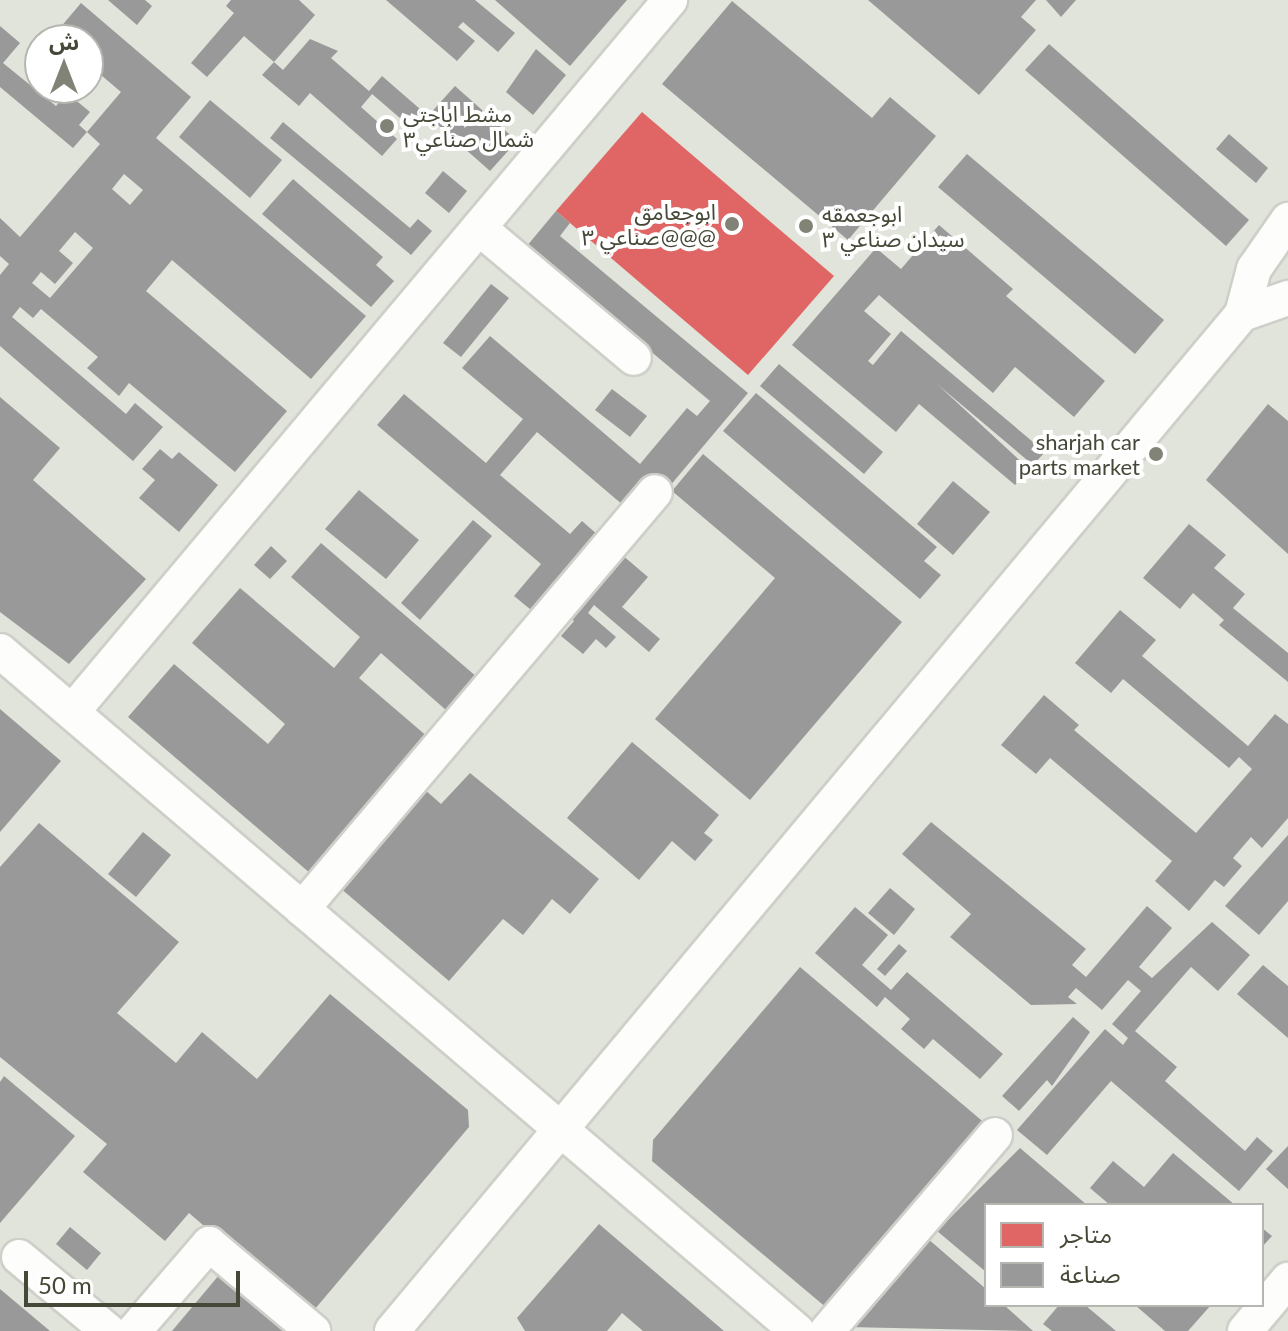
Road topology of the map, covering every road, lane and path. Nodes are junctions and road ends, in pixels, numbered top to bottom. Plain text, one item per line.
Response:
1 (670, 0) edge
2 (1288, 220) edge
3 (479, 228) junction
4 (1288, 298) edge
5 (1242, 314) junction
6 (634, 358) dead end
7 (655, 492) dead end
8 (0, 651) edge
9 (72, 712) junction
10 (302, 909) junction
11 (561, 1130) junction
12 (995, 1135) dead end
13 (19, 1257) dead end
14 (1288, 1280) edge
15 (108, 1331) edge
16 (134, 1331) edge
17 (313, 1331) edge
18 (392, 1331) edge
19 (797, 1331) edge
20 (827, 1331) edge
21 (1245, 1331) edge

1 - 3 street
2 - 5 street
3 - 6 street
3 - 9 street
4 - 5 street
5 - 11 street
7 - 10 street
8 - 9 street
9 - 10 street
10 - 11 street
11 - 18 street
11 - 19 street
12 - 20 street
13 - 15 street
14 - 21 street
16 - 17 street

